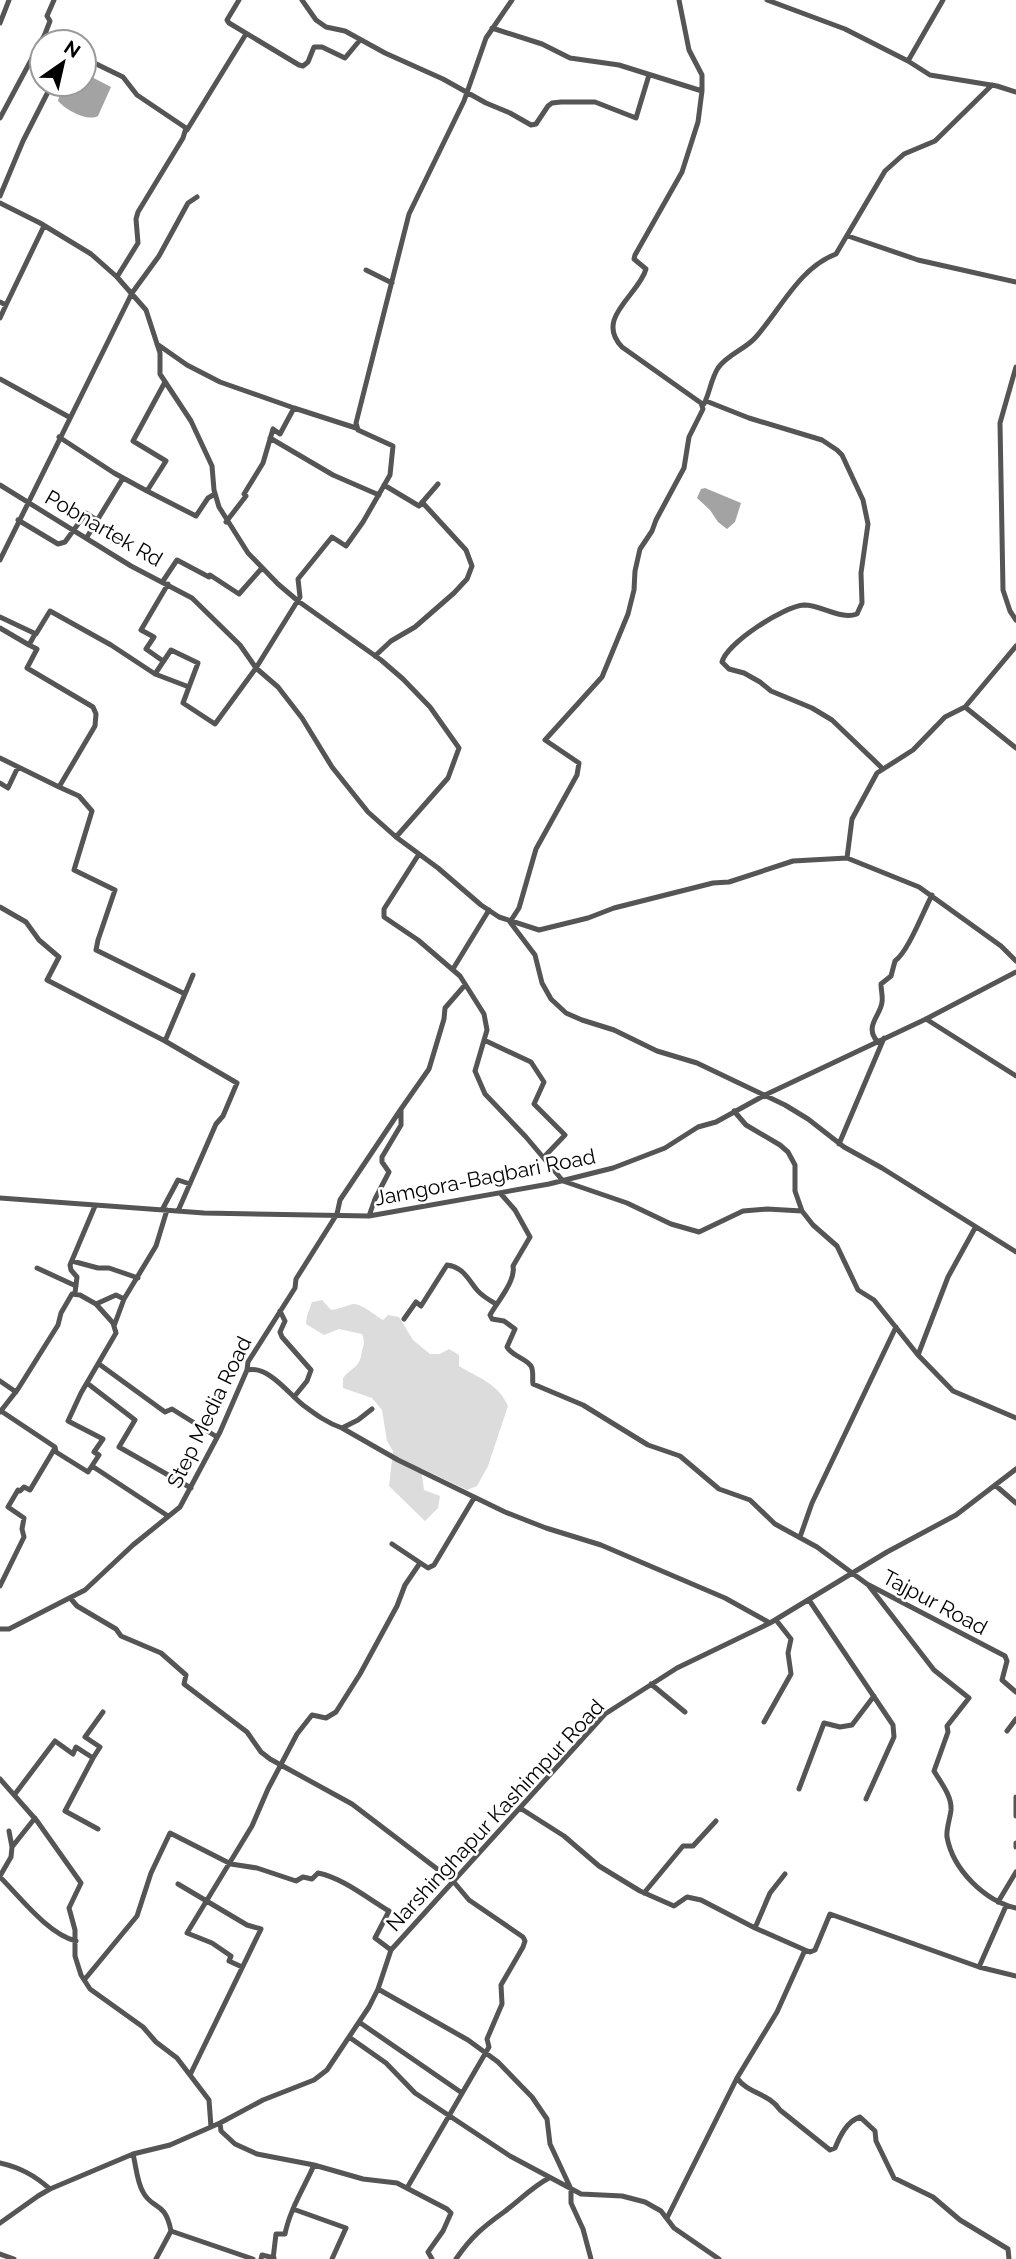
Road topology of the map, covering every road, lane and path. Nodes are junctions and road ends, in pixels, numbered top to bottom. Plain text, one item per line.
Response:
1 (9, 0) edge
2 (54, 0) edge
3 (239, 0) edge
4 (303, 0) edge
5 (512, 0) edge
6 (679, 0) edge
7 (767, 0) edge
8 (943, 0) edge
9 (2, 15) edge
10 (0, 23) edge
11 (492, 28) junction
12 (246, 34) junction
13 (360, 40) junction
14 (908, 61) junction
15 (98, 65) edge
16 (649, 75) junction
17 (992, 85) junction
18 (702, 91) junction
19 (467, 92) junction
20 (1016, 92) edge
21 (45, 98) edge
22 (0, 118) edge
23 (186, 132) junction
24 (0, 196) edge
25 (197, 197) dead end
26 (0, 203) edge
27 (44, 226) junction
28 (848, 236) junction
29 (366, 270) dead end
30 (117, 277) junction
31 (1016, 282) edge
32 (392, 283) junction
33 (132, 293) junction
34 (3, 303) edge
35 (0, 318) edge
36 (157, 344) junction
37 (1016, 367) edge
38 (0, 379) edge
39 (165, 382) junction
40 (704, 403) junction
41 (294, 408) junction
42 (69, 417) junction
43 (356, 428) junction
44 (60, 437) junction
45 (270, 438) junction
46 (123, 478) junction
47 (0, 485) edge
48 (384, 485) junction
49 (438, 485) dead end
50 (147, 491) junction
51 (215, 494) junction
52 (379, 495) junction
53 (27, 502) junction
54 (422, 502) junction
55 (18, 520) junction
56 (97, 520) junction
57 (226, 522) junction
58 (75, 529) junction
59 (86, 537) junction
60 (0, 560) edge
61 (262, 568) junction
62 (165, 583) junction
63 (298, 601) junction
64 (0, 617) edge
65 (1016, 620) edge
66 (0, 628) edge
67 (34, 634) junction
68 (29, 645) junction
69 (1016, 646) edge
70 (375, 656) junction
71 (163, 661) junction
72 (256, 668) junction
73 (155, 674) junction
74 (189, 687) junction
75 (965, 707) junction
76 (1016, 748) edge
77 (0, 758) edge
78 (18, 767) junction
79 (882, 768) junction
80 (0, 783) edge
81 (60, 787) junction
82 (396, 837) junction
83 (419, 854) junction
84 (847, 858) junction
85 (932, 895) junction
86 (0, 907) edge
87 (489, 911) junction
88 (510, 922) junction
89 (1016, 961) edge
90 (453, 969) junction
91 (1016, 972) edge
92 (193, 975) dead end
93 (464, 985) junction
94 (185, 994) junction
95 (926, 1019) junction
96 (484, 1040) junction
97 (880, 1040) junction
98 (165, 1041) junction
99 (1016, 1076) edge
100 (765, 1095) junction
101 (401, 1109) junction
102 (734, 1111) junction
103 (839, 1144) junction
104 (544, 1157) junction
105 (564, 1181) junction
106 (190, 1184) junction
107 (501, 1194) junction
108 (0, 1198) edge
109 (96, 1206) junction
110 (164, 1210) junction
111 (178, 1211) junction
112 (802, 1211) junction
113 (337, 1214) junction
114 (369, 1216) junction
115 (975, 1228) junction
116 (1016, 1252) edge
117 (72, 1261) junction
118 (37, 1268) dead end
119 (138, 1278) junction
120 (75, 1289) junction
121 (124, 1299) junction
122 (96, 1304) junction
123 (496, 1304) junction
124 (280, 1311) junction
125 (404, 1319) dead end
126 (114, 1326) junction
127 (896, 1327) junction
128 (918, 1355) junction
129 (99, 1364) junction
130 (247, 1370) junction
131 (0, 1381) edge
132 (86, 1383) junction
133 (16, 1392) junction
134 (294, 1397) junction
135 (372, 1409) dead end
136 (0, 1412) edge
137 (1016, 1418) edge
138 (342, 1428) junction
139 (217, 1437) junction
140 (55, 1448) junction
141 (92, 1466) junction
142 (1016, 1469) edge
143 (995, 1485) junction
144 (191, 1488) junction
145 (474, 1498) junction
146 (1016, 1503) edge
147 (168, 1516) junction
148 (800, 1537) junction
149 (392, 1545) dead end
150 (420, 1563) junction
151 (851, 1573) junction
152 (867, 1584) junction
153 (0, 1586) edge
154 (71, 1599) junction
155 (808, 1600) junction
156 (773, 1622) junction
157 (0, 1629) edge
158 (651, 1684) junction
159 (1016, 1692) edge
160 (874, 1696) junction
161 (103, 1712) dead end
162 (685, 1712) dead end
163 (1016, 1719) edge
164 (764, 1722) dead end
165 (1007, 1731) dead end
166 (93, 1758) junction
167 (280, 1765) junction
168 (0, 1779) edge
169 (799, 1789) dead end
170 (15, 1794) junction
171 (1016, 1797) edge
172 (866, 1799) dead end
173 (520, 1808) junction
174 (1016, 1816) edge
175 (35, 1818) junction
176 (716, 1821) dead end
177 (98, 1829) dead end
178 (9, 1831) dead end
179 (12, 1847) junction
180 (231, 1864) junction
181 (1016, 1872) edge
182 (785, 1874) dead end
183 (0, 1876) edge
184 (453, 1881) junction
185 (178, 1884) dead end
186 (644, 1893) junction
187 (206, 1900) junction
188 (999, 1902) junction
189 (1006, 1906) junction
190 (1016, 1908) edge
191 (755, 1928) junction
192 (76, 1941) junction
193 (391, 1950) junction
194 (804, 1950) junction
195 (242, 1967) junction
196 (979, 1967) junction
197 (1016, 1976) edge
198 (85, 1979) junction
199 (378, 1989) junction
200 (359, 2022) junction
201 (349, 2037) junction
202 (484, 2054) junction
203 (190, 2075) junction
204 (737, 2078) junction
205 (462, 2093) junction
206 (447, 2116) junction
207 (220, 2123) junction
208 (211, 2127) junction
209 (133, 2154) junction
210 (0, 2163) edge
211 (314, 2165) junction
212 (549, 2178) junction
213 (407, 2188) junction
214 (50, 2189) junction
215 (571, 2189) junction
216 (293, 2209) junction
217 (667, 2218) junction
218 (0, 2224) edge
219 (171, 2231) junction
220 (0, 2254) edge
221 (14, 2259) edge
222 (156, 2259) edge
223 (253, 2259) edge
224 (261, 2259) edge
225 (273, 2259) edge
226 (332, 2259) edge
227 (432, 2259) edge
228 (456, 2259) edge
229 (591, 2259) edge
230 (719, 2259) edge
231 (1009, 2259) edge

1 - 9 street
2 - 22 street
3 - 12 street
4 - 13 street
5 - 11 street
6 - 18 street
7 - 14 street
8 - 14 street
9 - 10 street
11 - 16 street
11 - 19 street
12 - 13 street
12 - 23 street
13 - 19 street
14 - 17 street
15 - 23 street
16 - 18 street
16 - 19 street
17 - 20 street
17 - 28 street
18 - 40 street
19 - 32 street
21 - 24 street
23 - 30 street
25 - 33 street
26 - 27 street
27 - 30 street
27 - 34 street
28 - 31 street
28 - 40 street
29 - 32 street
30 - 33 street
32 - 43 street
33 - 36 street
33 - 42 street
34 - 35 street
36 - 39 street
36 - 41 street
37 - 65 street
38 - 42 street
39 - 50 street
39 - 51 street
40 - 79 street
40 - 88 street
41 - 43 street
41 - 45 street
42 - 44 street
43 - 48 street
44 - 46 street
44 - 53 street
45 - 52 street
45 - 57 street
46 - 50 street
46 - 56 street
47 - 53 street, Pobnartek Rd
48 - 52 street
48 - 54 street
49 - 54 street
50 - 51 street
51 - 57 street
52 - 63 street
53 - 55 street
53 - 58 street, Pobnartek Rd
54 - 70 street
55 - 58 street
55 - 60 street
56 - 58 street
56 - 59 street
57 - 61 street
58 - 59 street, Pobnartek Rd
59 - 62 street, Pobnartek Rd
61 - 62 street
61 - 63 street
62 - 71 street
62 - 72 street, Pobnartek Rd
63 - 70 street
63 - 72 street
64 - 67 street
66 - 68 street
67 - 68 street
67 - 73 street
68 - 81 street
69 - 75 street
70 - 82 street
71 - 73 street
71 - 74 street
72 - 74 street
72 - 82 street, Pobnartek Rd
73 - 74 street
75 - 76 street
75 - 79 street
77 - 78 street
78 - 80 street
78 - 81 street
79 - 84 street
81 - 94 street
82 - 83 street, Pobnartek Rd
83 - 87 street, Pobnartek Rd
83 - 90 street
84 - 85 street
84 - 88 street
85 - 89 street
85 - 97 street
86 - 98 street
87 - 88 street, Pobnartek Rd
87 - 90 street
88 - 100 street
90 - 93 street
91 - 95 street, Jamgora-Bagbari Road
92 - 94 street
93 - 96 street
93 - 101 street, Step Media Road
94 - 98 street
95 - 97 street, Jamgora-Bagbari Road
95 - 99 street
96 - 104 street
96 - 104 street
97 - 100 street, Jamgora-Bagbari Road
97 - 103 street
98 - 106 street
100 - 102 street, Jamgora-Bagbari Road
100 - 103 street
101 - 113 street, Step Media Road
101 - 114 street
102 - 105 street, Jamgora-Bagbari Road
102 - 112 street
103 - 115 street
104 - 105 street
105 - 107 street, Jamgora-Bagbari Road
105 - 112 street
106 - 110 street
106 - 111 street
107 - 114 street, Jamgora-Bagbari Road
107 - 123 street
108 - 109 street, Jamgora-Bagbari Road
109 - 110 street, Jamgora-Bagbari Road
109 - 117 street
110 - 111 street, Jamgora-Bagbari Road
110 - 119 street
111 - 113 street, Jamgora-Bagbari Road
112 - 127 street
113 - 114 street, Jamgora-Bagbari Road
113 - 124 street, Step Media Road
115 - 116 street
115 - 128 street
117 - 119 street
117 - 120 street
118 - 120 street
119 - 121 street
120 - 122 street
120 - 133 street
121 - 122 street
121 - 126 street
122 - 126 street
123 - 125 street
123 - 148 street, Tajpur Road
124 - 130 street, Step Media Road
124 - 134 street
126 - 129 street
127 - 128 street
127 - 148 street
128 - 137 street
129 - 132 street
129 - 139 street
130 - 134 street
130 - 139 street, Step Media Road
131 - 133 street
132 - 141 street
132 - 144 street
133 - 136 street
134 - 138 street
135 - 138 street
136 - 140 street
138 - 145 street
139 - 144 street, Step Media Road
140 - 141 street
140 - 153 street
141 - 147 street
142 - 143 street, Narshinghapur Kashimpur Road
143 - 146 street
143 - 151 street, Narshinghapur Kashimpur Road
144 - 147 street, Step Media Road
145 - 150 street
145 - 156 street
147 - 154 street, Step Media Road
148 - 151 street, Tajpur Road
149 - 150 street
150 - 167 street
151 - 152 street, Tajpur Road
151 - 155 street, Narshinghapur Kashimpur Road
152 - 159 street, Tajpur Road
152 - 188 street
154 - 157 street, Step Media Road
154 - 167 street
155 - 156 street, Narshinghapur Kashimpur Road
155 - 160 street
156 - 158 street, Narshinghapur Kashimpur Road
156 - 164 street
158 - 162 street
158 - 173 street, Narshinghapur Kashimpur Road
160 - 169 street
160 - 172 street
161 - 166 street
163 - 165 street
166 - 170 street
166 - 177 street
167 - 180 street
167 - 184 street
168 - 170 street
170 - 175 street
171 - 174 street
173 - 184 street, Narshinghapur Kashimpur Road
173 - 186 street
175 - 179 street
175 - 192 street
176 - 186 street
178 - 179 street
179 - 183 street
180 - 187 street
180 - 193 street
180 - 198 street
181 - 188 street
182 - 191 street
183 - 192 street
184 - 193 street, Narshinghapur Kashimpur Road
184 - 202 street
185 - 187 street
186 - 191 street
187 - 195 street
187 - 195 street
188 - 189 street
189 - 190 street
189 - 196 street
191 - 194 street
192 - 198 street
193 - 199 street, Narshinghapur Kashimpur Road
194 - 196 street
194 - 204 street
195 - 203 street
196 - 197 street
198 - 203 street
199 - 200 street, Narshinghapur Kashimpur Road
199 - 202 street
200 - 201 street, Narshinghapur Kashimpur Road
200 - 205 street
201 - 206 street
201 - 207 street, Narshinghapur Kashimpur Road
202 - 205 street
202 - 215 street
203 - 208 street
204 - 217 street
204 - 231 street
205 - 206 street
206 - 212 street
206 - 213 street
207 - 208 street, Narshinghapur Kashimpur Road
207 - 211 street
208 - 209 street, Narshinghapur Kashimpur Road
209 - 214 street, Narshinghapur Kashimpur Road
209 - 219 street
210 - 214 street
211 - 213 street
211 - 216 street
212 - 215 street
212 - 228 street
213 - 227 street
214 - 218 street, Narshinghapur Kashimpur Road
215 - 217 street
215 - 229 street
216 - 225 street
216 - 226 street
217 - 230 street
219 - 222 street
219 - 223 street
220 - 221 street
224 - 225 street

